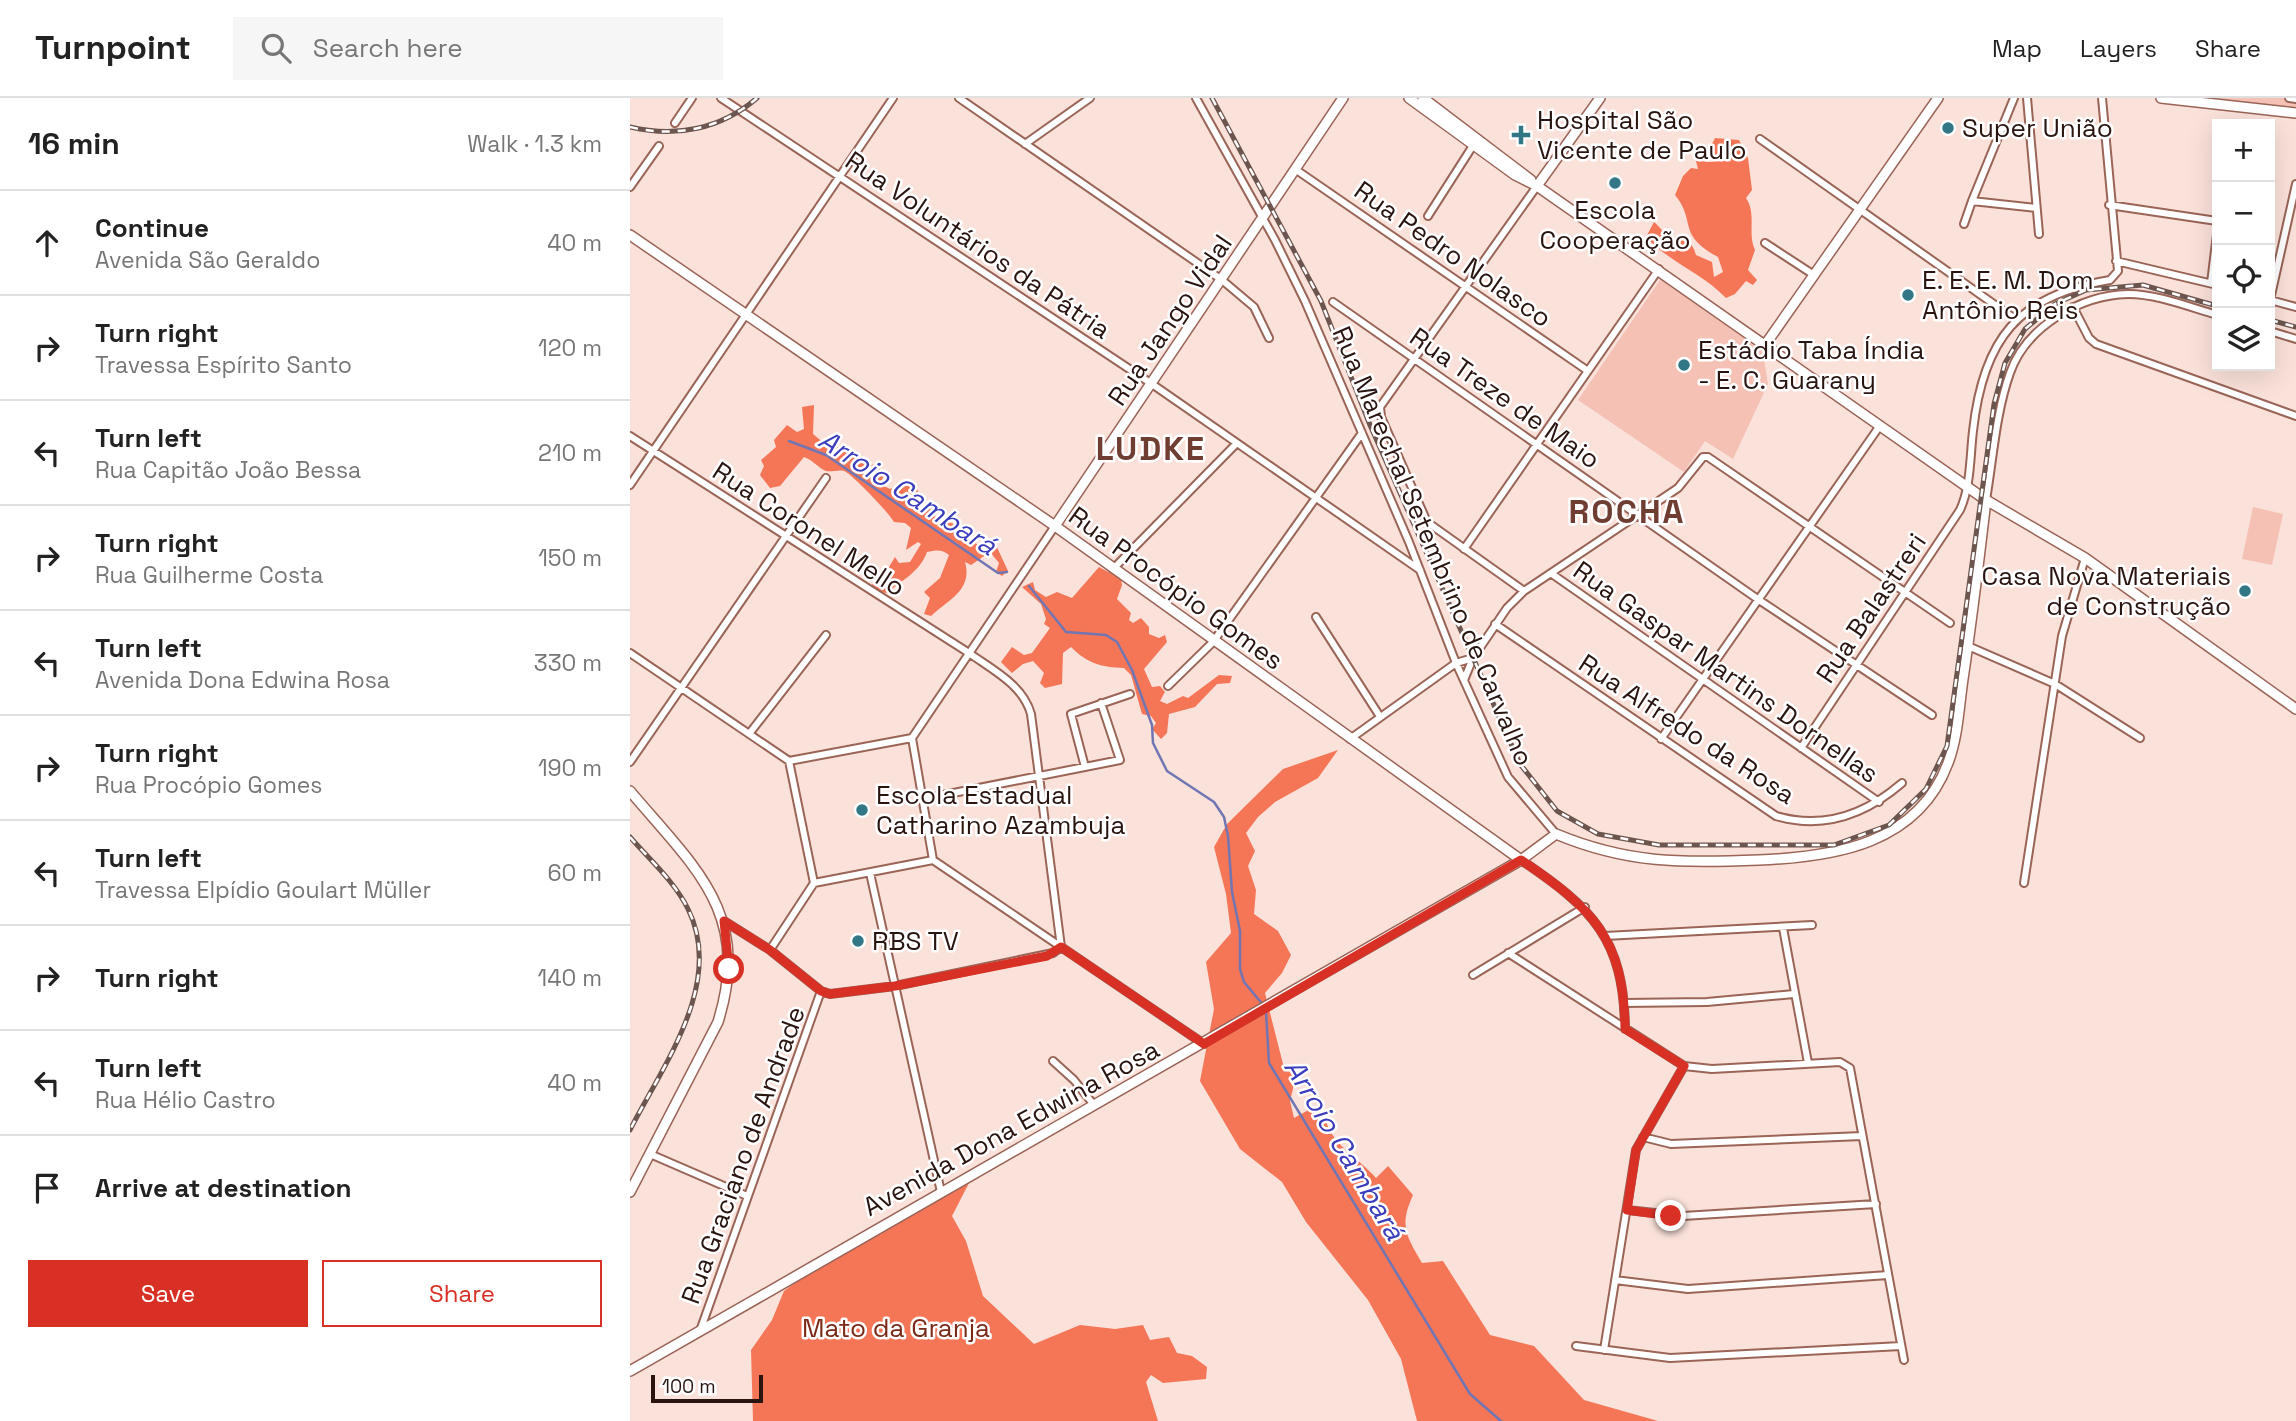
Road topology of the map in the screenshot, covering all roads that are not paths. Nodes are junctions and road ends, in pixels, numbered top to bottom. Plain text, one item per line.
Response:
1 (692, 98) edge
2 (721, 98) edge
3 (893, 98) edge
4 (959, 98) edge
5 (1090, 98) edge
6 (1196, 98) edge
7 (1343, 98) edge
8 (1409, 98) edge
9 (1423, 98) edge
10 (1600, 98) edge
11 (1938, 98) edge
12 (2014, 98) edge
13 (2026, 98) edge
14 (2102, 98) edge
15 (2161, 98) edge
16 (2289, 98) edge
17 (2296, 99) edge
18 (2296, 113) edge
19 (675, 123) dead end
20 (1760, 139) dead end
21 (1477, 141) junction
22 (1025, 144) junction
23 (659, 146) dead end
24 (1295, 169) junction
25 (840, 177) junction
26 (2296, 184) edge
27 (1537, 186) junction
28 (630, 187) edge
29 (1972, 201) junction
30 (2109, 205) junction
31 (2036, 208) junction
32 (1859, 209) junction
33 (1428, 216) dead end
34 (1263, 219) junction
35 (2212, 220) edge
36 (1964, 224) dead end
37 (2039, 234) dead end
38 (630, 235) edge
39 (1765, 243) dead end
40 (2116, 261) junction
41 (1659, 269) junction
42 (1814, 275) junction
43 (2275, 278) edge
44 (1222, 280) junction
45 (2212, 284) edge
46 (1466, 286) junction
47 (2275, 301) edge
48 (1334, 302) dead end
49 (2073, 307) junction
50 (2296, 307) edge
51 (2212, 313) edge
52 (745, 314) junction
53 (2015, 319) junction
54 (2275, 333) edge
55 (1269, 338) dead end
56 (2296, 339) edge
57 (1765, 345) junction
58 (1414, 359) junction
59 (1588, 371) junction
60 (1152, 384) junction
61 (2296, 416) edge
62 (1880, 427) junction
63 (1362, 433) junction
64 (630, 436) edge
65 (1236, 444) junction
66 (1536, 445) junction
67 (653, 451) junction
68 (826, 478) dead end
69 (630, 485) edge
70 (1967, 486) junction
71 (1315, 497) junction
72 (1986, 500) junction
73 (1638, 514) junction
74 (1055, 526) junction
75 (1810, 527) junction
76 (785, 537) junction
77 (1464, 549) junction
78 (2085, 558) junction
79 (1113, 569) junction
80 (1420, 570) junction
81 (1552, 574) junction
82 (1524, 591) junction
83 (1905, 593) junction
84 (1759, 600) junction
85 (1316, 617) dead end
86 (1950, 623) dead end
87 (1495, 624) junction
88 (826, 635) dead end
89 (1213, 642) junction
90 (1968, 646) junction
91 (630, 653) edge
92 (969, 653) junction
93 (1473, 658) junction
94 (1456, 663) junction
95 (1856, 665) junction
96 (1464, 680) junction
97 (1703, 681) junction
98 (2055, 684) junction
99 (1168, 686) dead end
100 (681, 689) junction
101 (1130, 694) dead end
102 (1101, 703) junction
103 (2296, 709) edge
104 (1379, 715) junction
105 (1932, 715) dead end
106 (748, 734) junction
107 (912, 738) junction
108 (2140, 738) dead end
109 (1350, 739) junction
110 (1661, 739) junction
111 (1801, 748) junction
112 (789, 761) junction
113 (630, 762) edge
114 (1085, 767) junction
115 (1041, 774) junction
116 (1902, 783) dead end
117 (630, 791) edge
118 (923, 799) junction
119 (1879, 802) junction
120 (1556, 834) junction
121 (933, 860) junction
122 (1521, 860) junction
123 (870, 873) junction
124 (814, 883) junction
125 (2024, 883) dead end
126 (1585, 907) junction
127 (724, 921) junction
128 (1812, 925) dead end
129 (1783, 928) junction
130 (1605, 936) junction
131 (1061, 947) junction
132 (770, 950) junction
133 (1508, 953) junction
134 (1473, 975) dead end
135 (895, 986) junction
136 (821, 991) junction
137 (1794, 994) junction
138 (1624, 1003) junction
139 (1625, 1029) junction
140 (1204, 1044) junction
141 (1053, 1061) dead end
142 (1808, 1063) junction
143 (1684, 1066) junction
144 (1094, 1105) junction
145 (1862, 1136) junction
146 (1643, 1137) junction
147 (650, 1154) junction
148 (630, 1192) edge
149 (941, 1192) junction
150 (747, 1196) junction
151 (1876, 1204) junction
152 (1627, 1210) junction
153 (1888, 1275) junction
154 (1615, 1280) junction
155 (700, 1331) junction
156 (1576, 1346) dead end
157 (1901, 1346) junction
158 (1604, 1350) junction
159 (1904, 1360) dead end
160 (630, 1371) edge

1 - 19 street
2 - 25 street, Rua Voluntários da Pátria
3 - 25 street
4 - 22 street
5 - 22 street
6 - 34 street, Rua Marechal Setembrino de Carvalho
7 - 24 street, Rua Jango Vidal
8 - 21 street
9 - 21 street
10 - 27 street
11 - 32 street
12 - 29 street
13 - 31 street
14 - 30 street
15 - 18 street
16 - 17 street
20 - 32 street
21 - 27 street
21 - 33 street
22 - 44 street
23 - 28 street
24 - 34 street, Rua Jango Vidal
24 - 46 street, Rua Pedro Nolasco
25 - 52 street
25 - 60 street, Rua Voluntários da Pátria
26 - 43 street
27 - 41 street
27 - 46 street
29 - 31 street
29 - 36 street
30 - 35 street
30 - 40 street
31 - 37 street
32 - 42 street
32 - 53 street
34 - 44 street, Rua Jango Vidal
34 - 63 street, Rua Marechal Setembrino de Carvalho
38 - 52 street, Rua Procópio Gomes
39 - 42 street
40 - 45 street
40 - 53 street
41 - 57 street
41 - 59 street
42 - 57 street
44 - 55 street
44 - 60 street, Rua Jango Vidal
46 - 58 street
46 - 59 street, Rua Pedro Nolasco
47 - 50 street
48 - 58 street, Rua Treze de Maio
49 - 51 street, Rua Marechal Setembrino de Carvalho
49 - 61 street
49 - 72 street, Rua Marechal Setembrino de Carvalho
52 - 67 street
52 - 74 street, Rua Procópio Gomes
53 - 70 street
54 - 56 street
57 - 62 street
58 - 66 street, Rua Treze de Maio
58 - 77 street
59 - 66 street
60 - 65 street, Rua Voluntários da Pátria
60 - 74 street, Rua Jango Vidal
62 - 70 street
62 - 75 street
63 - 71 street
63 - 80 street, Rua Marechal Setembrino de Carvalho
64 - 67 street, Rua Coronel Mello
65 - 71 street, Rua Voluntários da Pátria
65 - 79 street
66 - 73 street, Rua Treze de Maio
66 - 77 street
67 - 69 street
67 - 76 street, Rua Coronel Mello
68 - 76 street
70 - 72 street
70 - 83 street, Rua Balastreri
71 - 80 street, Rua Voluntários da Pátria
71 - 89 street
72 - 78 street
72 - 90 street, Rua Marechal Setembrino de Carvalho
73 - 75 street
73 - 81 street
73 - 84 street, Rua Treze de Maio
74 - 79 street, Rua Procópio Gomes
74 - 92 street, Rua Jango Vidal
75 - 83 street
75 - 84 street
76 - 92 street, Rua Coronel Mello
76 - 100 street
77 - 82 street
78 - 98 street
78 - 103 street
79 - 89 street, Rua Procópio Gomes
80 - 94 street, Rua Marechal Setembrino de Carvalho
81 - 82 street
81 - 97 street, Rua Gaspar Martins Dornellas
82 - 87 street
83 - 86 street
83 - 95 street, Rua Balastreri
84 - 95 street, Rua Treze de Maio
84 - 97 street
85 - 104 street
87 - 93 street
87 - 110 street, Rua Alfredo da Rosa
88 - 106 street
89 - 99 street
89 - 109 street, Rua Procópio Gomes
90 - 98 street
90 - 120 street, Rua Marechal Setembrino de Carvalho
91 - 100 street
92 - 107 street, Rua Jango Vidal
92 - 115 street, Rua Coronel Mello
93 - 94 street
93 - 96 street
94 - 96 street, Rua Marechal Setembrino de Carvalho
94 - 104 street
95 - 105 street, Rua Treze de Maio
95 - 111 street, Rua Balastreri
96 - 120 street, Rua Marechal Setembrino de Carvalho
97 - 110 street
97 - 111 street, Rua Gaspar Martins Dornellas
98 - 108 street
98 - 125 street
100 - 106 street
100 - 113 street
101 - 102 street
102 - 114 street
102 - 114 street
104 - 109 street
106 - 112 street
107 - 112 street
107 - 118 street
109 - 122 street, Rua Procópio Gomes
110 - 119 street, Rua Alfredo da Rosa
111 - 119 street, Rua Gaspar Martins Dornellas
112 - 124 street
114 - 115 street
115 - 118 street
115 - 131 street, Rua Coronel Mello
116 - 119 street, Rua Alfredo da Rosa
117 - 127 street
118 - 121 street
120 - 122 street, Avenida Dona Edwina Rosa
121 - 123 street
121 - 131 street
122 - 126 street, Rua Procópio Gomes
122 - 140 street, Avenida Dona Edwina Rosa
123 - 124 street
123 - 135 street
124 - 132 street
126 - 130 street, Rua Procópio Gomes
126 - 133 street
127 - 132 street
127 - 147 street
128 - 129 street
129 - 130 street
129 - 137 street
130 - 138 street, Rua Procópio Gomes
131 - 135 street
131 - 140 street
132 - 136 street
133 - 134 street
133 - 139 street
135 - 136 street
135 - 149 street
136 - 150 street, Rua Graciano de Andrade
137 - 138 street
137 - 142 street
138 - 139 street, Rua Procópio Gomes
139 - 143 street
140 - 144 street, Avenida Dona Edwina Rosa
141 - 144 street
142 - 143 street
142 - 145 street
143 - 146 street
144 - 149 street, Avenida Dona Edwina Rosa
145 - 146 street
145 - 151 street
146 - 152 street
147 - 148 street
147 - 150 street
149 - 155 street, Avenida Dona Edwina Rosa
150 - 155 street, Rua Graciano de Andrade
151 - 152 street
151 - 153 street
152 - 154 street
153 - 154 street
153 - 157 street
154 - 158 street
155 - 160 street, Avenida Dona Edwina Rosa
156 - 158 street
157 - 158 street
157 - 159 street

